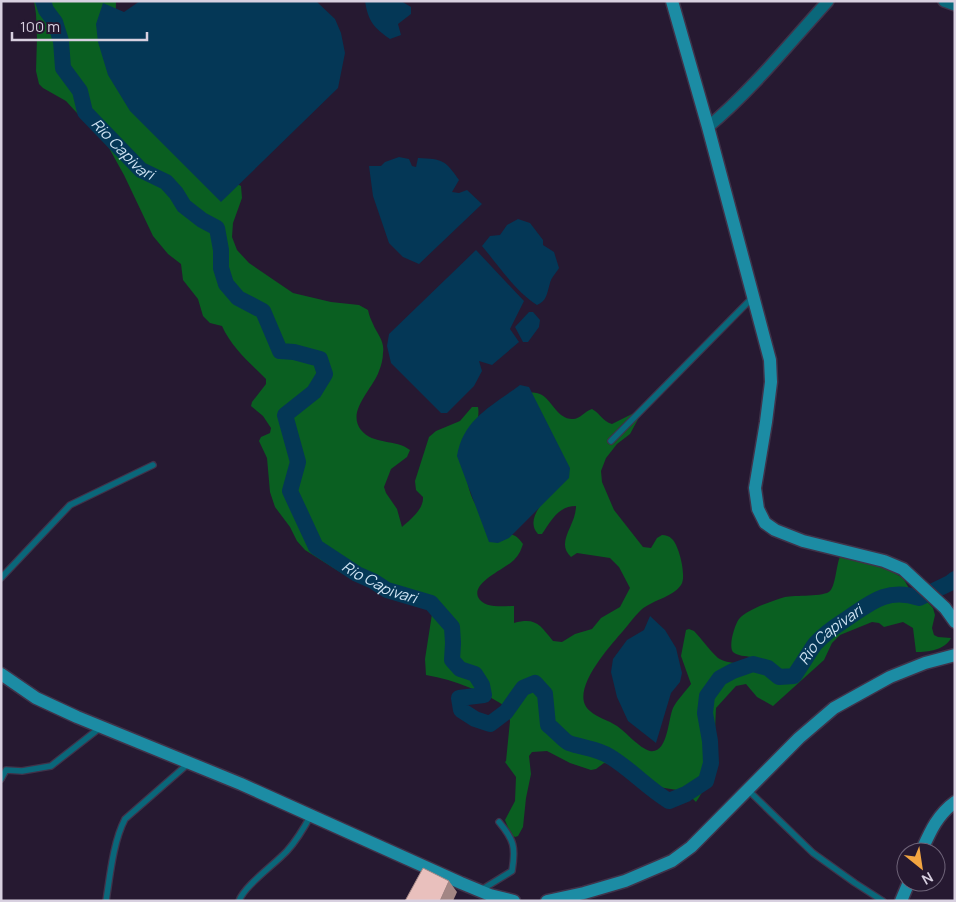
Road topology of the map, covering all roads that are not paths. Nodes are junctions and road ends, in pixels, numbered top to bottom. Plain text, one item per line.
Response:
1 (672, 1) edge
2 (828, 1) edge
3 (944, 1) edge
4 (955, 5) edge
5 (708, 127) junction
6 (753, 297) junction
7 (611, 442) dead end
8 (152, 465) dead end
9 (1, 578) edge
10 (955, 622) edge
11 (955, 655) edge
12 (1, 674) edge
13 (101, 727) junction
14 (189, 763) junction
15 (1, 779) edge
16 (748, 790) junction
17 (955, 802) edge
18 (311, 815) junction
19 (499, 822) dead end
20 (926, 842) edge
21 (481, 891) junction
22 (563, 899) edge
23 (106, 901) edge
24 (239, 901) edge
25 (514, 901) edge
26 (547, 901) edge
27 (883, 901) edge

1 - 5 main road
2 - 5 street
3 - 4 street
5 - 6 main road
6 - 7 lane
6 - 10 main road
8 - 9 lane
11 - 16 main road
12 - 13 main road
13 - 14 main road
13 - 15 lane
14 - 18 main road
14 - 23 lane
16 - 22 main road
16 - 27 lane
17 - 20 main road
18 - 21 main road
18 - 24 lane
19 - 21 lane
21 - 25 main road
22 - 26 main road

